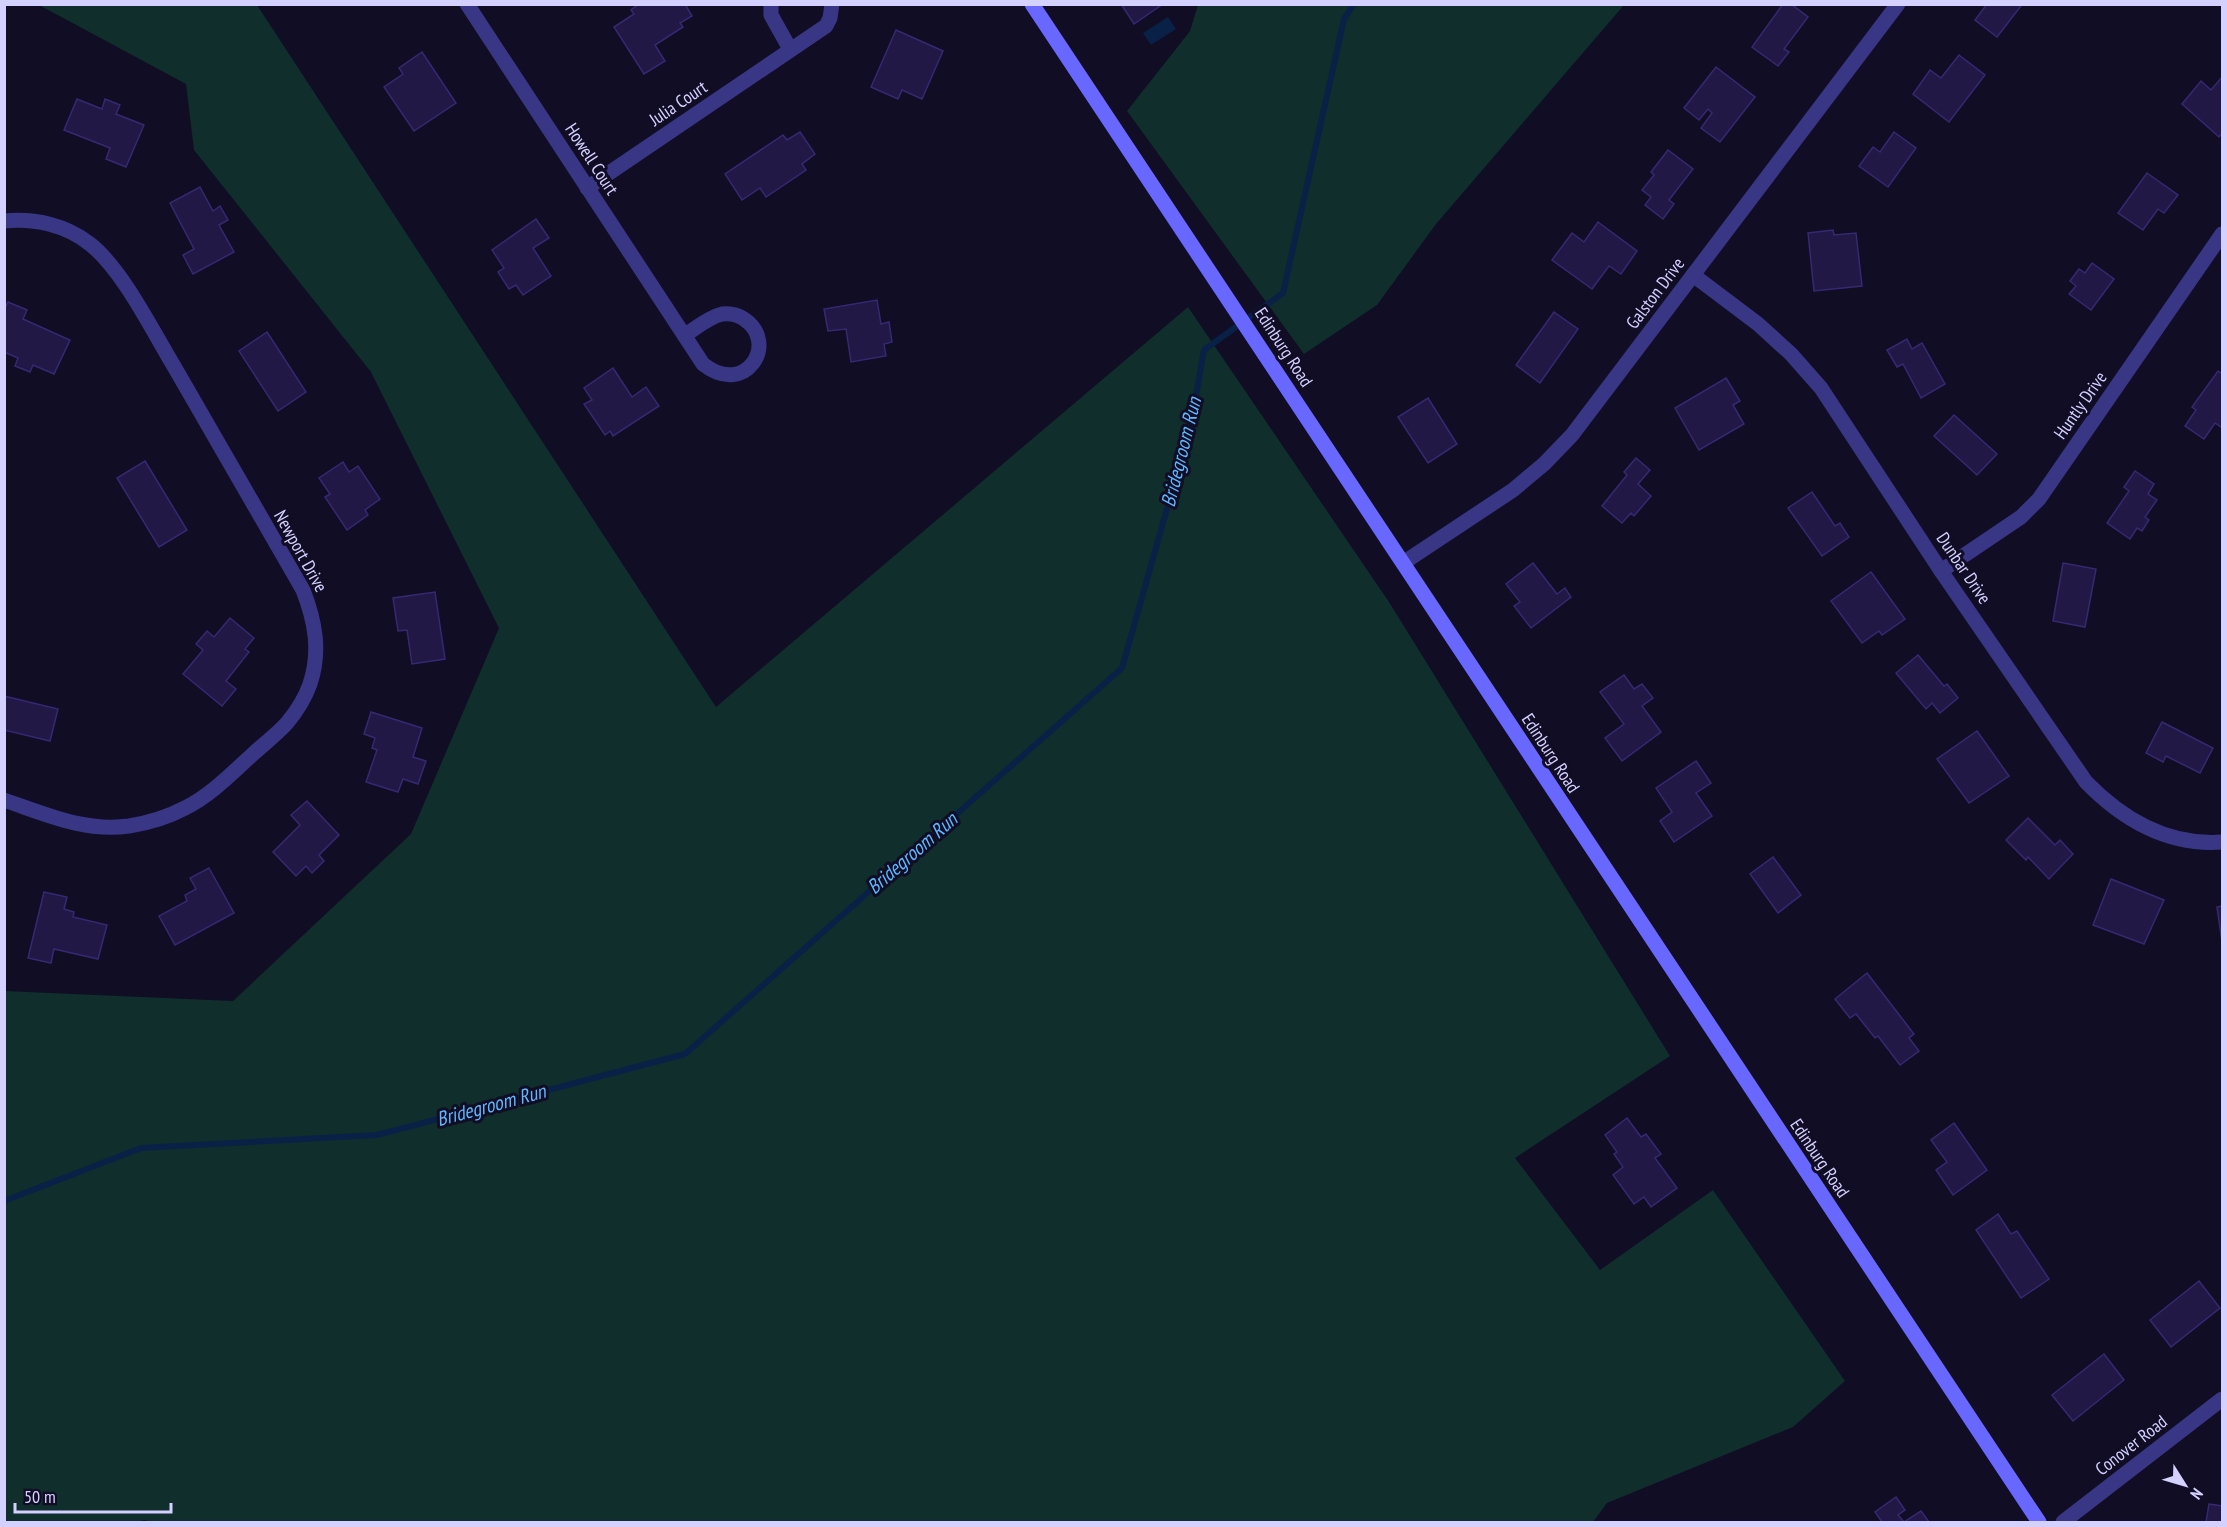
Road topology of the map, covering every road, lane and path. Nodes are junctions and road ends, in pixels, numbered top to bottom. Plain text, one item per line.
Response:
1 (467, 4) edge
2 (771, 4) edge
3 (832, 4) edge
4 (1032, 4) edge
5 (1898, 4) edge
6 (790, 49) junction
7 (587, 188) junction
8 (4, 221) edge
9 (2223, 234) edge
10 (1693, 275) junction
11 (685, 335) junction
12 (1403, 563) junction
13 (1941, 571) junction
14 (4, 800) edge
15 (2223, 842) edge
16 (2223, 1398) edge
17 (2039, 1522) edge
18 (2063, 1522) edge

1 - 7 street, Howell Court
2 - 6 street
3 - 6 street, Julia Court
4 - 12 main road, Edinburg Road
5 - 10 street, Galston Drive
6 - 7 street, Julia Court
7 - 11 street, Howell Court
8 - 14 street, Newport Drive
9 - 13 street, Huntly Drive
10 - 12 street, Galston Drive
10 - 13 street, Dunbar Drive
11 - 11 street, Howell Court
12 - 17 main road, Edinburg Road
13 - 15 street, Dunbar Drive
16 - 18 street, Conover Road

